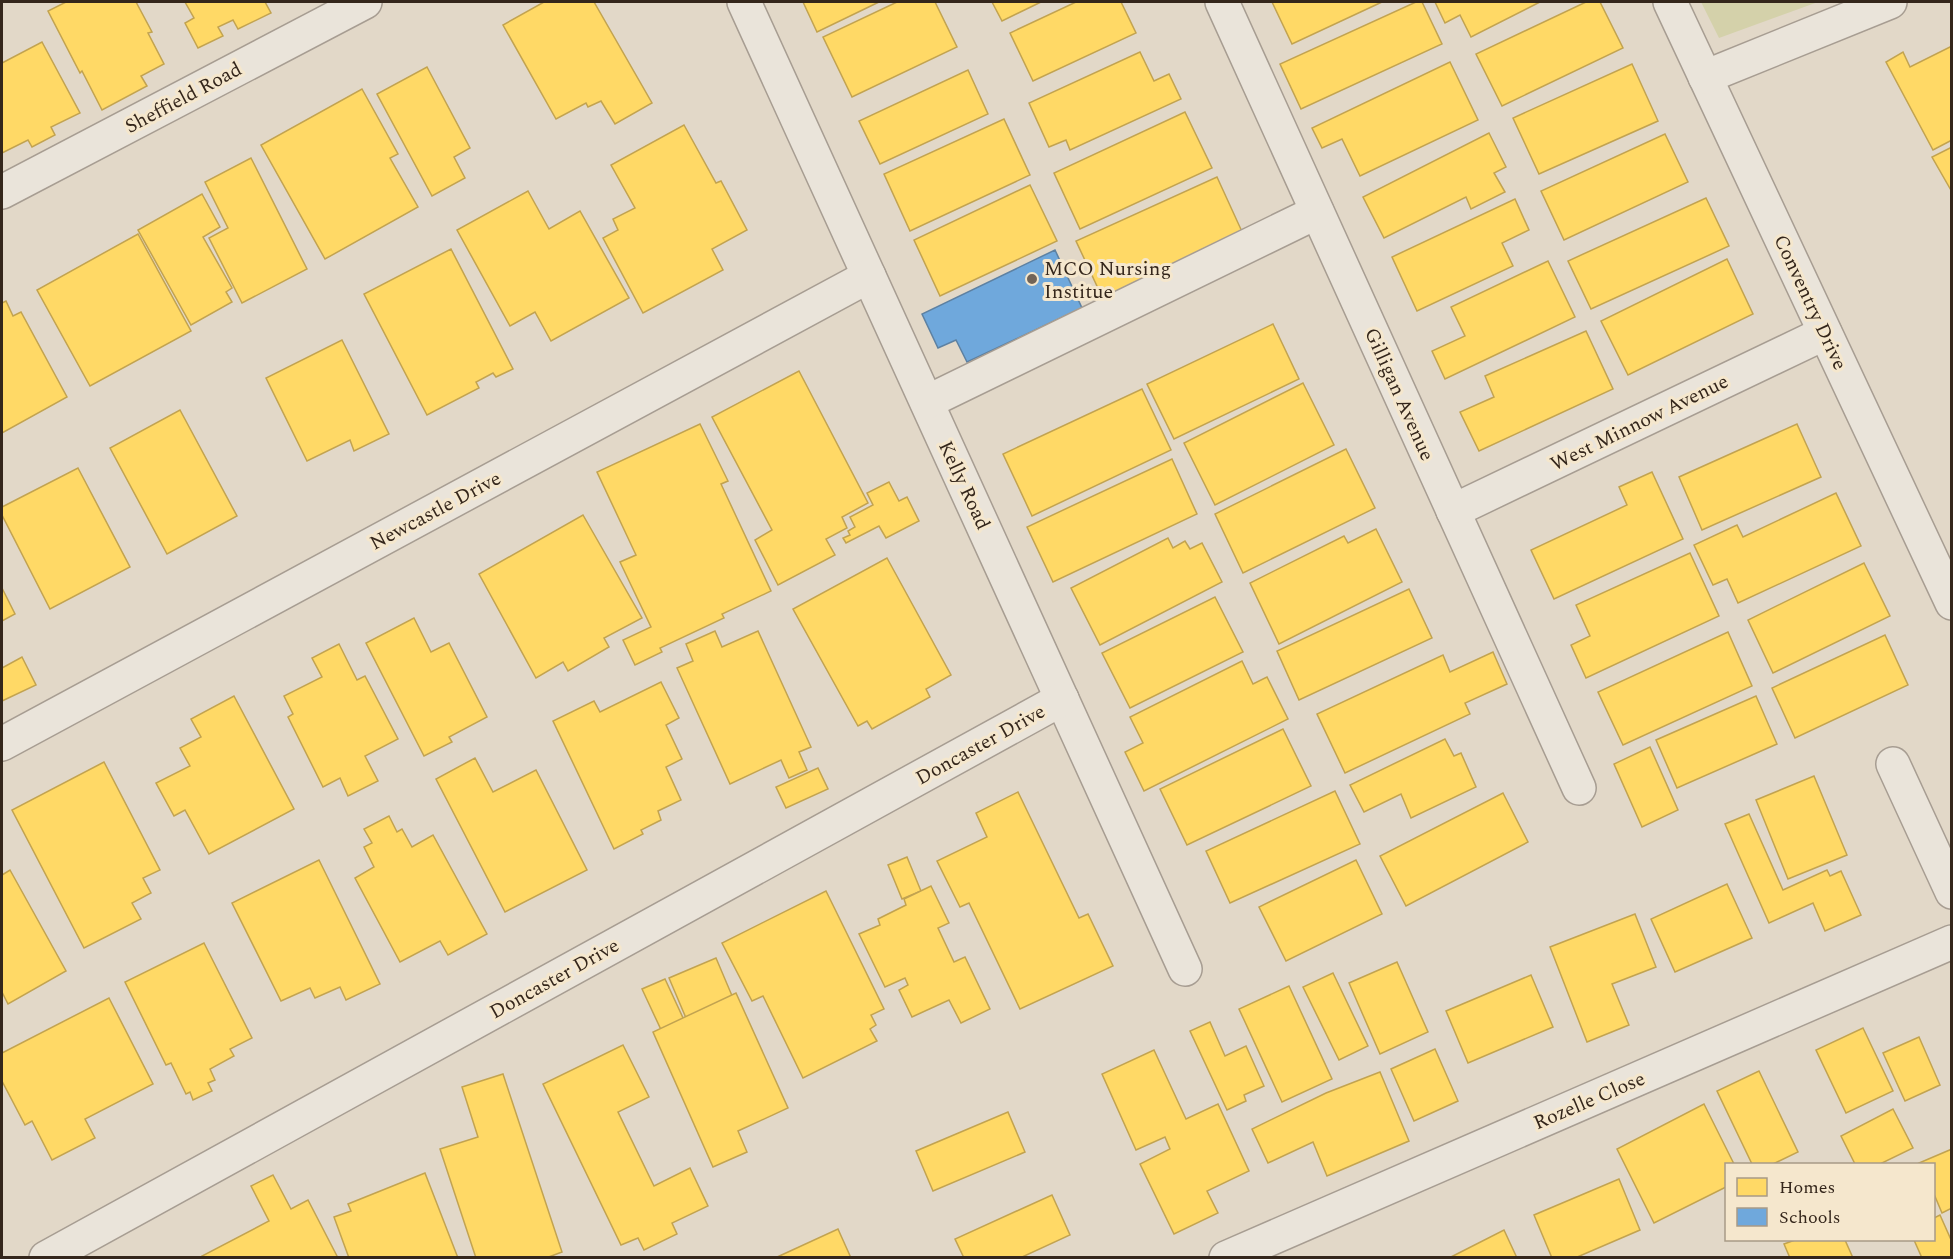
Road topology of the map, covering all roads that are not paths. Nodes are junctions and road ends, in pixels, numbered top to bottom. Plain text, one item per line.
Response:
1 (365, 2) edge
2 (744, 2) edge
3 (1222, 2) edge
4 (1670, 2) edge
5 (1890, 2) edge
6 (1705, 77) junction
7 (2, 192) edge
8 (1317, 212) junction
9 (869, 276) junction
10 (1825, 333) junction
11 (927, 402) junction
12 (1453, 511) junction
13 (1952, 603) edge
14 (1062, 699) junction
15 (2, 744) edge
16 (1893, 764) dead end
17 (1579, 788) dead end
18 (1952, 892) edge
19 (1952, 942) edge
20 (1185, 969) dead end
21 (46, 1257) edge
22 (1226, 1257) edge

1 - 7 street, Sheffield Road
2 - 9 street, Kelly Road
3 - 8 street, Gilligan Avenue
4 - 6 street, Conventry Drive
5 - 6 street
6 - 10 street, Conventry Drive
8 - 11 street
8 - 12 street, Gilligan Avenue
9 - 11 street, Kelly Road
9 - 15 street, Newcastle Drive
10 - 12 street, West Minnow Avenue
10 - 13 street, Conventry Drive
11 - 14 street, Kelly Road
12 - 17 street, Gilligan Avenue
14 - 20 street, Kelly Road
14 - 21 street, Doncaster Drive
16 - 18 street
19 - 22 street, Rozelle Close

